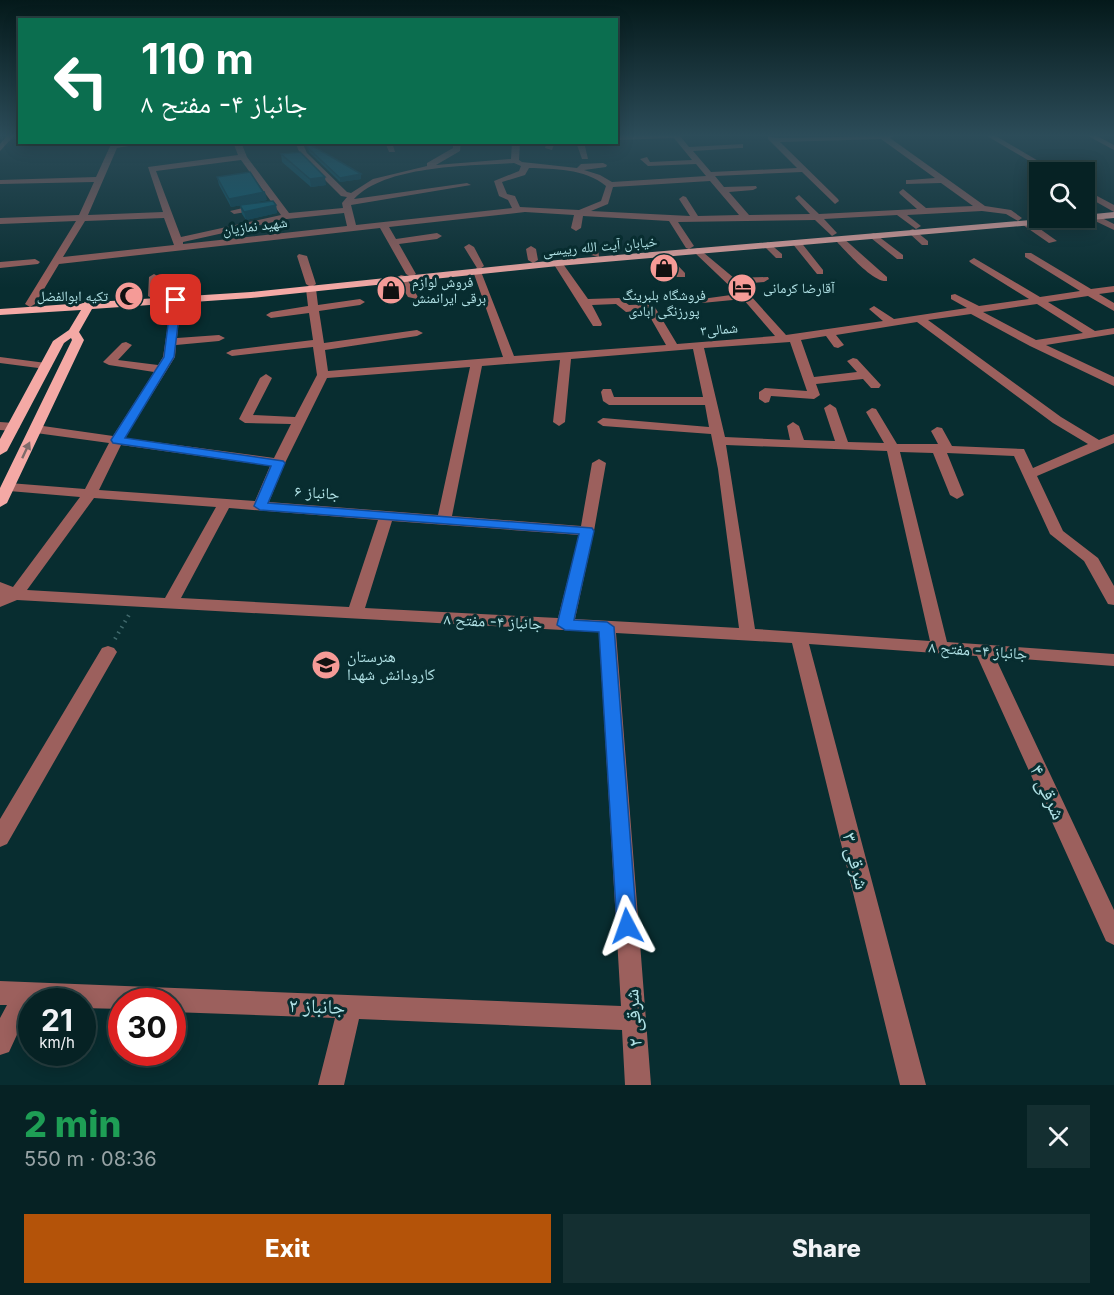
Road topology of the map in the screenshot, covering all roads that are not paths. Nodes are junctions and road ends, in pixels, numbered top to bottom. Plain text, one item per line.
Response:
1 (96, 187) edge
2 (156, 187) edge
3 (264, 187) edge
4 (337, 187) edge
5 (372, 187) edge
6 (456, 187) edge
7 (500, 187) edge
8 (613, 187) edge
9 (720, 187) edge
10 (821, 187) edge
11 (953, 187) edge
12 (753, 188) dead end
13 (723, 190) junction
14 (903, 192) dead end
15 (799, 198) dead end
16 (1095, 198) edge
17 (683, 199) dead end
18 (835, 201) dead end
19 (348, 203) junction
20 (277, 204) junction
21 (475, 204) dead end
22 (982, 208) junction
23 (1114, 209) edge
24 (517, 210) junction
25 (234, 211) dead end
26 (924, 211) junction
27 (1095, 211) edge
28 (898, 212) junction
29 (579, 213) junction
30 (482, 214) junction
31 (166, 215) junction
32 (1114, 215) edge
33 (287, 216) junction
34 (816, 217) junction
35 (1095, 217) edge
36 (82, 218) junction
37 (1029, 218) edge
38 (1095, 218) edge
39 (672, 219) junction
40 (696, 219) junction
41 (747, 219) junction
42 (0, 220) edge
43 (1022, 220) junction
44 (1029, 220) edge
45 (383, 225) junction
46 (1114, 227) edge
47 (576, 228) dead end
48 (352, 229) junction
49 (915, 229) junction
50 (285, 236) junction
51 (437, 236) dead end
52 (836, 236) junction
53 (874, 236) junction
54 (1052, 241) dead end
55 (393, 242) junction
56 (765, 242) junction
57 (797, 243) junction
58 (925, 243) dead end
59 (179, 244) junction
60 (469, 247) dead end
61 (288, 248) dead end
62 (693, 248) junction
63 (531, 249) dead end
64 (662, 254) junction
65 (1028, 255) dead end
66 (302, 256) dead end
67 (779, 256) dead end
68 (900, 257) dead end
69 (533, 260) junction
70 (57, 261) junction
71 (974, 261) dead end
72 (35, 262) dead end
73 (558, 263) junction
74 (0, 265) edge
75 (479, 269) junction
76 (820, 272) dead end
77 (681, 275) dead end
78 (406, 276) junction
79 (154, 277) dead end
80 (764, 279) dead end
81 (883, 279) dead end
82 (732, 281) junction
83 (311, 286) junction
84 (1114, 289) edge
85 (1089, 292) junction
86 (153, 296) junction
87 (746, 296) junction
88 (413, 297) dead end
89 (955, 297) dead end
90 (176, 300) junction
91 (1038, 300) junction
92 (706, 301) dead end
93 (90, 302) junction
94 (360, 302) dead end
95 (585, 302) junction
96 (30, 304) junction
97 (0, 306) edge
98 (1114, 308) edge
99 (314, 309) junction
100 (874, 309) dead end
101 (975, 310) junction
102 (0, 312) edge
103 (272, 315) dead end
104 (918, 318) junction
105 (892, 322) junction
106 (597, 324) dead end
107 (1114, 331) edge
108 (73, 332) junction
109 (828, 332) junction
110 (417, 333) dead end
111 (1093, 334) junction
112 (219, 338) dead end
113 (788, 338) junction
114 (756, 341) junction
115 (170, 342) junction
116 (1034, 344) junction
117 (126, 345) dead end
118 (319, 345) junction
119 (698, 345) junction
120 (838, 345) dead end
121 (673, 347) junction
122 (232, 352) dead end
123 (762, 354) dead end
124 (566, 356) junction
125 (0, 360) edge
126 (510, 360) junction
127 (853, 361) dead end
128 (477, 363) junction
129 (46, 366) junction
130 (161, 369) junction
131 (323, 375) junction
132 (866, 375) junction
133 (266, 378) dead end
134 (808, 381) junction
135 (1114, 382) edge
136 (875, 385) dead end
137 (607, 392) dead end
138 (765, 399) dead end
139 (710, 401) junction
140 (830, 408) dead end
141 (872, 412) dead end
142 (300, 421) junction
143 (559, 422) dead end
144 (603, 422) dead end
145 (0, 426) edge
146 (793, 426) dead end
147 (14, 427) junction
148 (36, 429) junction
149 (937, 431) dead end
150 (718, 436) junction
151 (1114, 438) edge
152 (117, 440) junction
153 (798, 443) junction
154 (842, 444) junction
155 (1098, 445) junction
156 (892, 446) junction
157 (943, 448) junction
158 (0, 451) edge
159 (278, 463) junction
160 (599, 463) dead end
161 (1030, 474) junction
162 (9, 487) junction
163 (90, 493) junction
164 (957, 495) dead end
165 (0, 503) edge
166 (225, 503) junction
167 (260, 506) junction
168 (387, 516) junction
169 (444, 520) junction
170 (587, 531) junction
171 (5, 594) edge
172 (1114, 600) edge
173 (170, 603) junction
174 (354, 613) junction
175 (565, 625) junction
176 (607, 627) junction
177 (747, 634) junction
178 (798, 637) junction
179 (940, 648) junction
180 (983, 651) junction
181 (108, 652) road end
182 (1114, 660) edge
183 (0, 838) edge
184 (1114, 934) edge
185 (0, 993) edge
186 (18, 994) edge
187 (96, 997) edge
188 (350, 1007) junction
189 (18, 1008) edge
190 (633, 1018) junction
191 (0, 1043) edge
192 (331, 1085) edge
193 (638, 1085) edge
194 (913, 1085) edge

1 - 36 street
2 - 31 street
3 - 20 street
4 - 19 street
5 - 19 street
6 - 19 street
7 - 24 street
8 - 29 street
9 - 13 street
10 - 18 street
11 - 22 street
12 - 13 street
13 - 41 street
14 - 26 street
15 - 34 street
16 - 23 street
17 - 40 street
19 - 33 street
19 - 48 street
20 - 25 street
20 - 33 street
21 - 30 street
22 - 26 street, شهید نمازیان
22 - 43 street
23 - 27 main road
24 - 29 street, شهید نمازیان
24 - 30 street, شهید نمازیان
26 - 28 street, شهید نمازیان
28 - 34 street, شهید نمازیان
28 - 49 street
29 - 39 street, شهید نمازیان
29 - 47 street
30 - 45 street, شهید نمازیان
31 - 36 street
31 - 59 street
32 - 35 main road, خیابان آیت الله رییسی
33 - 59 street
34 - 41 street, شهید نمازیان
34 - 52 street
36 - 42 street
36 - 70 street
37 - 43 main road, خیابان آیت الله رییسی
38 - 46 street
39 - 40 street, شهید نمازیان
39 - 62 street
40 - 41 street, شهید نمازیان
43 - 44 main road, خیابان آیت الله رییسی
43 - 49 main road, خیابان آیت الله رییسی
43 - 54 street
45 - 48 street, شهید نمازیان
45 - 55 street
48 - 50 street, شهید نمازیان
49 - 52 main road, خیابان آیت الله رییسی
49 - 53 main road, خیابان آیت الله رییسی
49 - 58 street
50 - 59 street, شهید نمازیان
50 - 61 street
51 - 55 street
52 - 53 main road, خیابان آیت الله رییسی
52 - 56 main road, خیابان آیت الله رییسی
52 - 57 main road, خیابان آیت الله رییسی
52 - 81 street
53 - 68 street
55 - 78 street
56 - 57 main road, خیابان آیت الله رییسی
56 - 62 main road, خیابان آیت الله رییسی
56 - 67 street
57 - 76 street
59 - 70 street, شهید نمازیان
60 - 75 street
62 - 64 main road, خیابان آیت الله رییسی
62 - 69 main road, خیابان آیت الله رییسی
62 - 82 street
63 - 69 street
64 - 73 main road, خیابان آیت الله رییسی
64 - 77 street
65 - 85 street
66 - 83 street
69 - 75 main road, خیابان آیت الله رییسی
70 - 96 street
71 - 91 street
72 - 74 street
73 - 75 main road, خیابان آیت الله رییسی
73 - 95 street
75 - 78 main road, خیابان آیت الله رییسی
75 - 126 street
78 - 83 main road, خیابان آیت الله رییسی
78 - 88 street
79 - 86 street
80 - 82 street
82 - 87 street
83 - 86 main road, خیابان آیت الله رییسی
83 - 90 main road, خیابان آیت الله رییسی
83 - 99 street
84 - 85 street, شمالی۳
85 - 91 street, شمالی۳
85 - 98 street
86 - 93 main road, خیابان آیت الله رییسی
87 - 92 street
87 - 113 street
89 - 101 street
90 - 93 main road, خیابان آیت الله رییسی
90 - 115 street
91 - 101 street, شمالی۳
91 - 111 street
93 - 96 main road
93 - 102 main road
93 - 108 main road
94 - 99 street
95 - 106 street
95 - 121 street
96 - 97 main road
99 - 103 street
99 - 118 street
100 - 105 street
101 - 104 street, شمالی۳
101 - 116 street
104 - 105 street, شمالی۳
104 - 155 street
105 - 109 street, شمالی۳
107 - 111 street
108 - 129 main road
108 - 148 main road
109 - 113 street, شمالی۳
109 - 120 street
110 - 118 street
111 - 116 street
112 - 115 street
113 - 114 street, شمالی۳
113 - 134 street
114 - 119 street, شمالی۳
114 - 123 street
115 - 130 street
116 - 135 street
117 - 130 street
118 - 122 street
118 - 131 street
119 - 121 street, شمالی۳
119 - 139 street
121 - 124 street, شمالی۳
124 - 126 street, شمالی۳
124 - 143 street
125 - 129 street
126 - 128 street, شمالی۳
127 - 132 street
128 - 131 street, شمالی۳
128 - 169 street
129 - 147 main road
130 - 152 street
131 - 142 street
132 - 134 street
132 - 136 street
133 - 142 street
134 - 138 street
137 - 139 street
139 - 150 street
140 - 154 street
141 - 156 street
142 - 159 street
144 - 150 street
145 - 147 street
146 - 153 street
147 - 158 main road
148 - 152 street
162 -> 148 main road
149 - 157 street
150 - 153 street
150 - 177 street
151 - 155 street
152 - 159 street
152 - 163 street
153 - 154 street
154 - 156 street
155 - 161 street
156 - 157 street
156 - 179 street
157 - 161 street
157 - 164 street
159 - 167 street
160 - 170 street
161 - 172 street
162 - 163 street, جانباز ۶
162 - 165 main road
163 - 166 street, جانباز ۶
163 - 171 street
166 - 167 street, جانباز ۶
166 - 173 street
167 - 168 street, جانباز ۶
168 - 169 street, جانباز ۶
168 - 174 street
169 - 170 street, جانباز ۶
170 - 175 street
171 - 173 street, جانباز ۴- مفتح ۸
173 - 174 street, جانباز ۴- مفتح ۸
174 - 175 street, جانباز ۴- مفتح ۸
175 - 176 street, جانباز ۴- مفتح ۸
176 - 177 street, جانباز ۴- مفتح ۸
176 - 190 street, شرقی ۲
177 - 178 street, جانباز ۴- مفتح ۸
178 - 179 street, جانباز ۴- مفتح ۸
178 - 194 street, شرقی ۳
179 - 180 street, جانباز ۴- مفتح ۸
180 - 182 street, جانباز ۴- مفتح ۸
180 - 184 street, شرقی ۴
181 - 183 street
185 - 186 street, جانباز ۲
187 - 188 street, جانباز ۲
188 - 190 street, جانباز ۲
188 - 192 street
189 - 191 street
190 - 193 street, شرقی ۲

